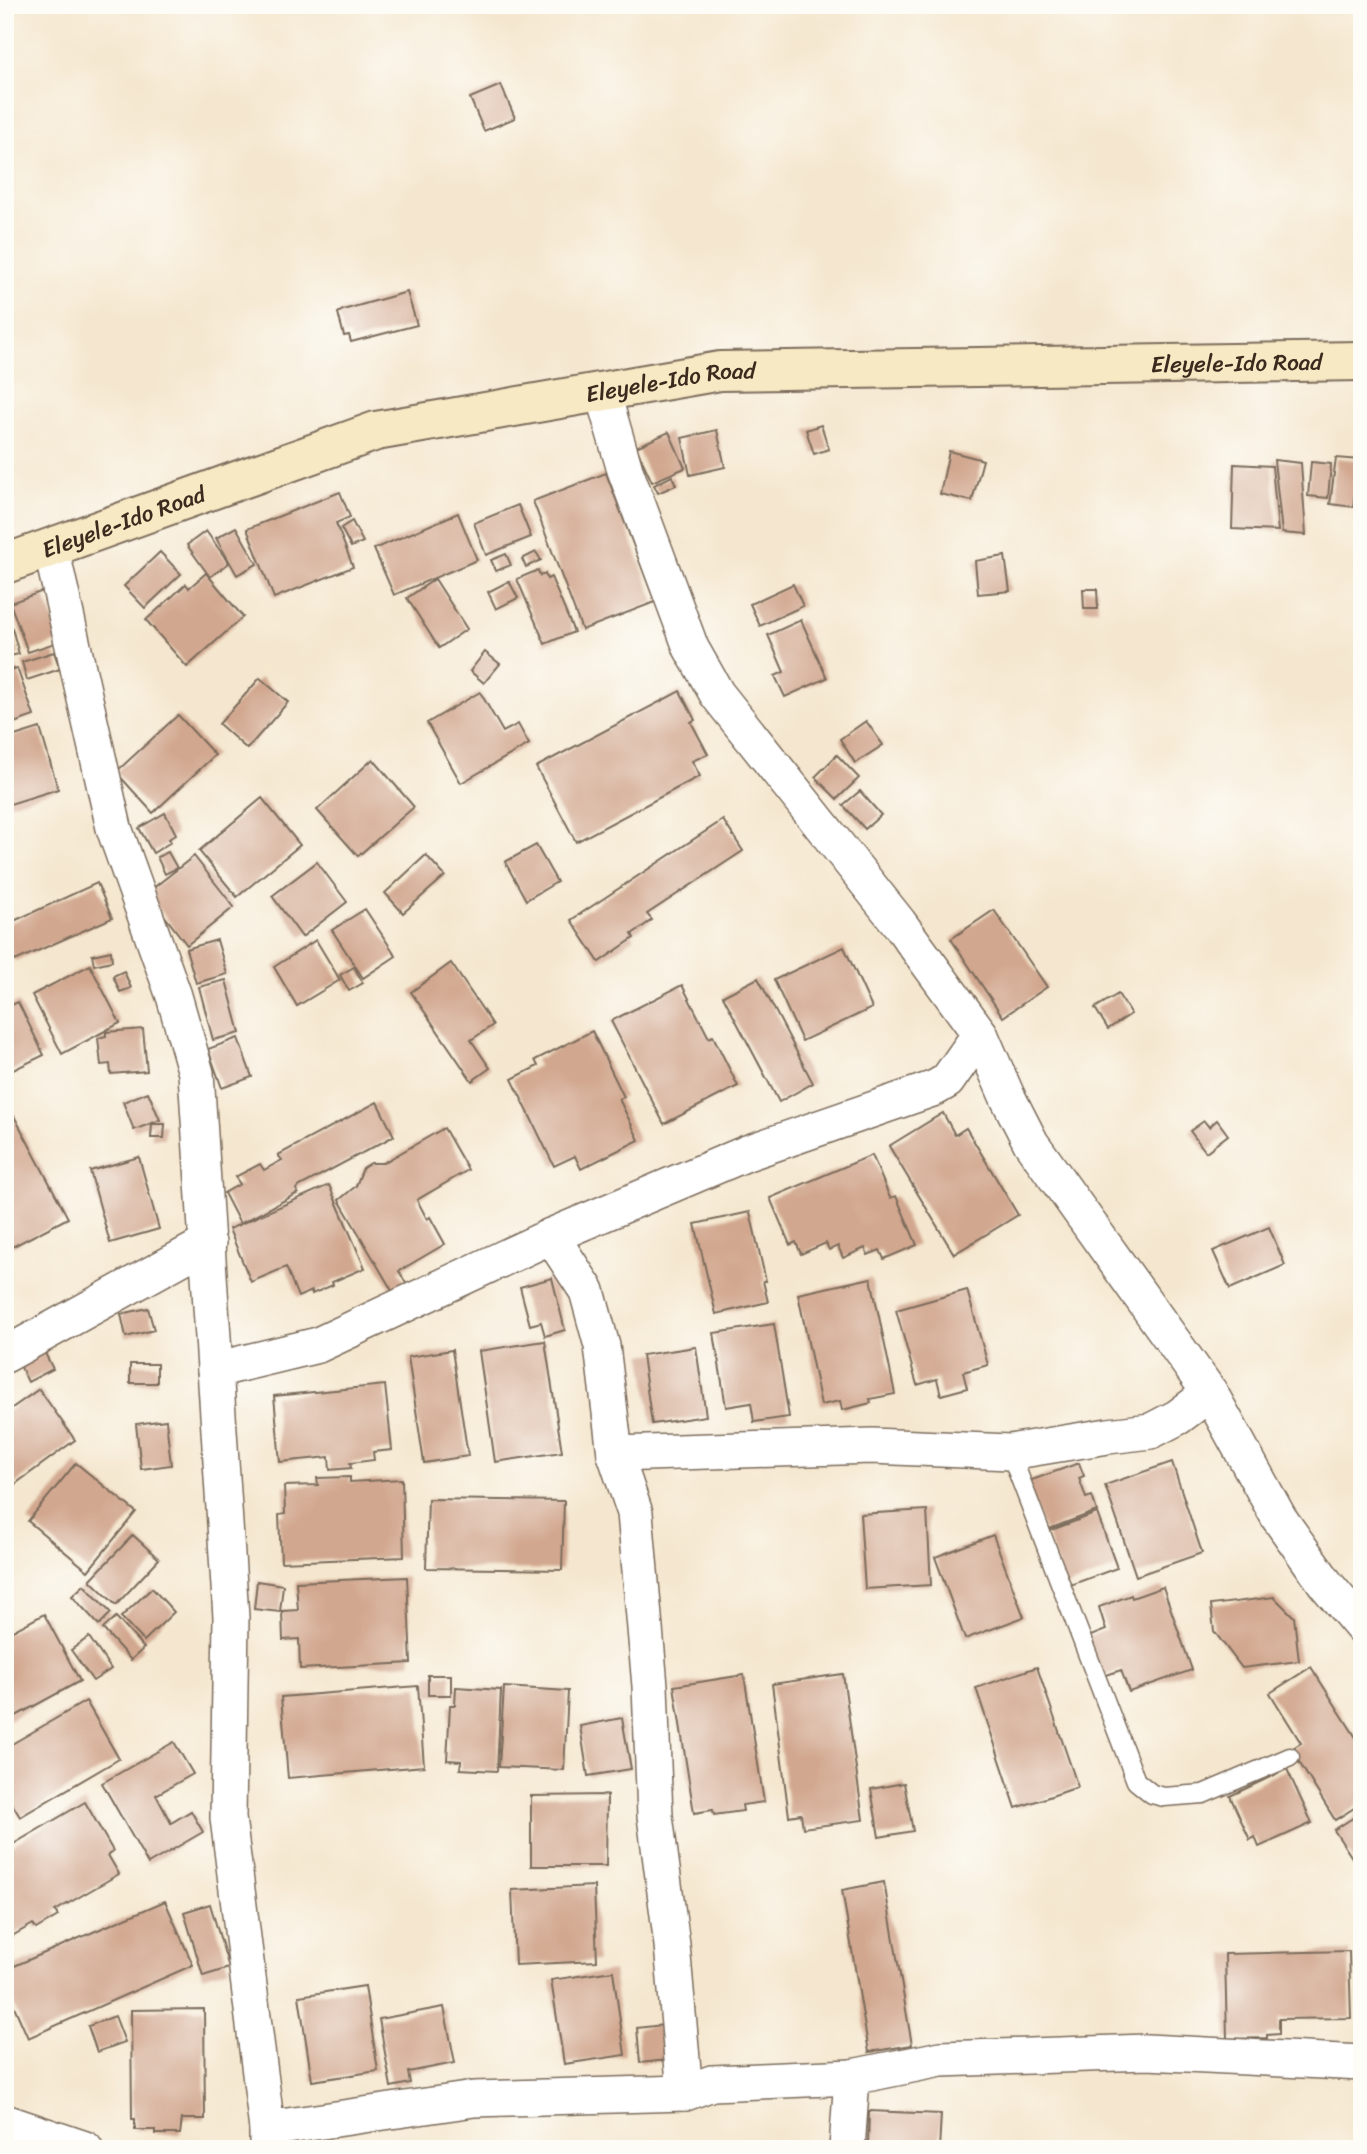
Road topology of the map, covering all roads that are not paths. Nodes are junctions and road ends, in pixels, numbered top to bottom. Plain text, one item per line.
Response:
1 (1362, 361) edge
2 (602, 391) junction
3 (51, 548) junction
4 (5, 564) edge
5 (980, 1034) junction
6 (551, 1236) junction
7 (208, 1243) junction
8 (5, 1355) edge
9 (215, 1370) junction
10 (1210, 1393) junction
11 (1010, 1452) junction
12 (615, 1454) junction
13 (1362, 1627) edge
14 (1290, 1757) dead end
15 (1362, 2063) edge
16 (852, 2077) junction
17 (685, 2093) junction
18 (5, 2122) edge
19 (267, 2139) edge
20 (85, 2149) edge
21 (847, 2149) edge

1 - 2 main road, Eleyele-Ido Road
2 - 3 main road, Eleyele-Ido Road
2 - 5 street
3 - 4 main road, Eleyele-Ido Road
3 - 7 street
5 - 6 street
5 - 10 street
6 - 9 street
6 - 12 street
7 - 8 street
7 - 9 street
9 - 19 street
10 - 11 street
10 - 13 street
11 - 12 street
11 - 14 lane
12 - 17 street
15 - 16 street
16 - 17 street
16 - 21 street
17 - 19 street
18 - 20 street

